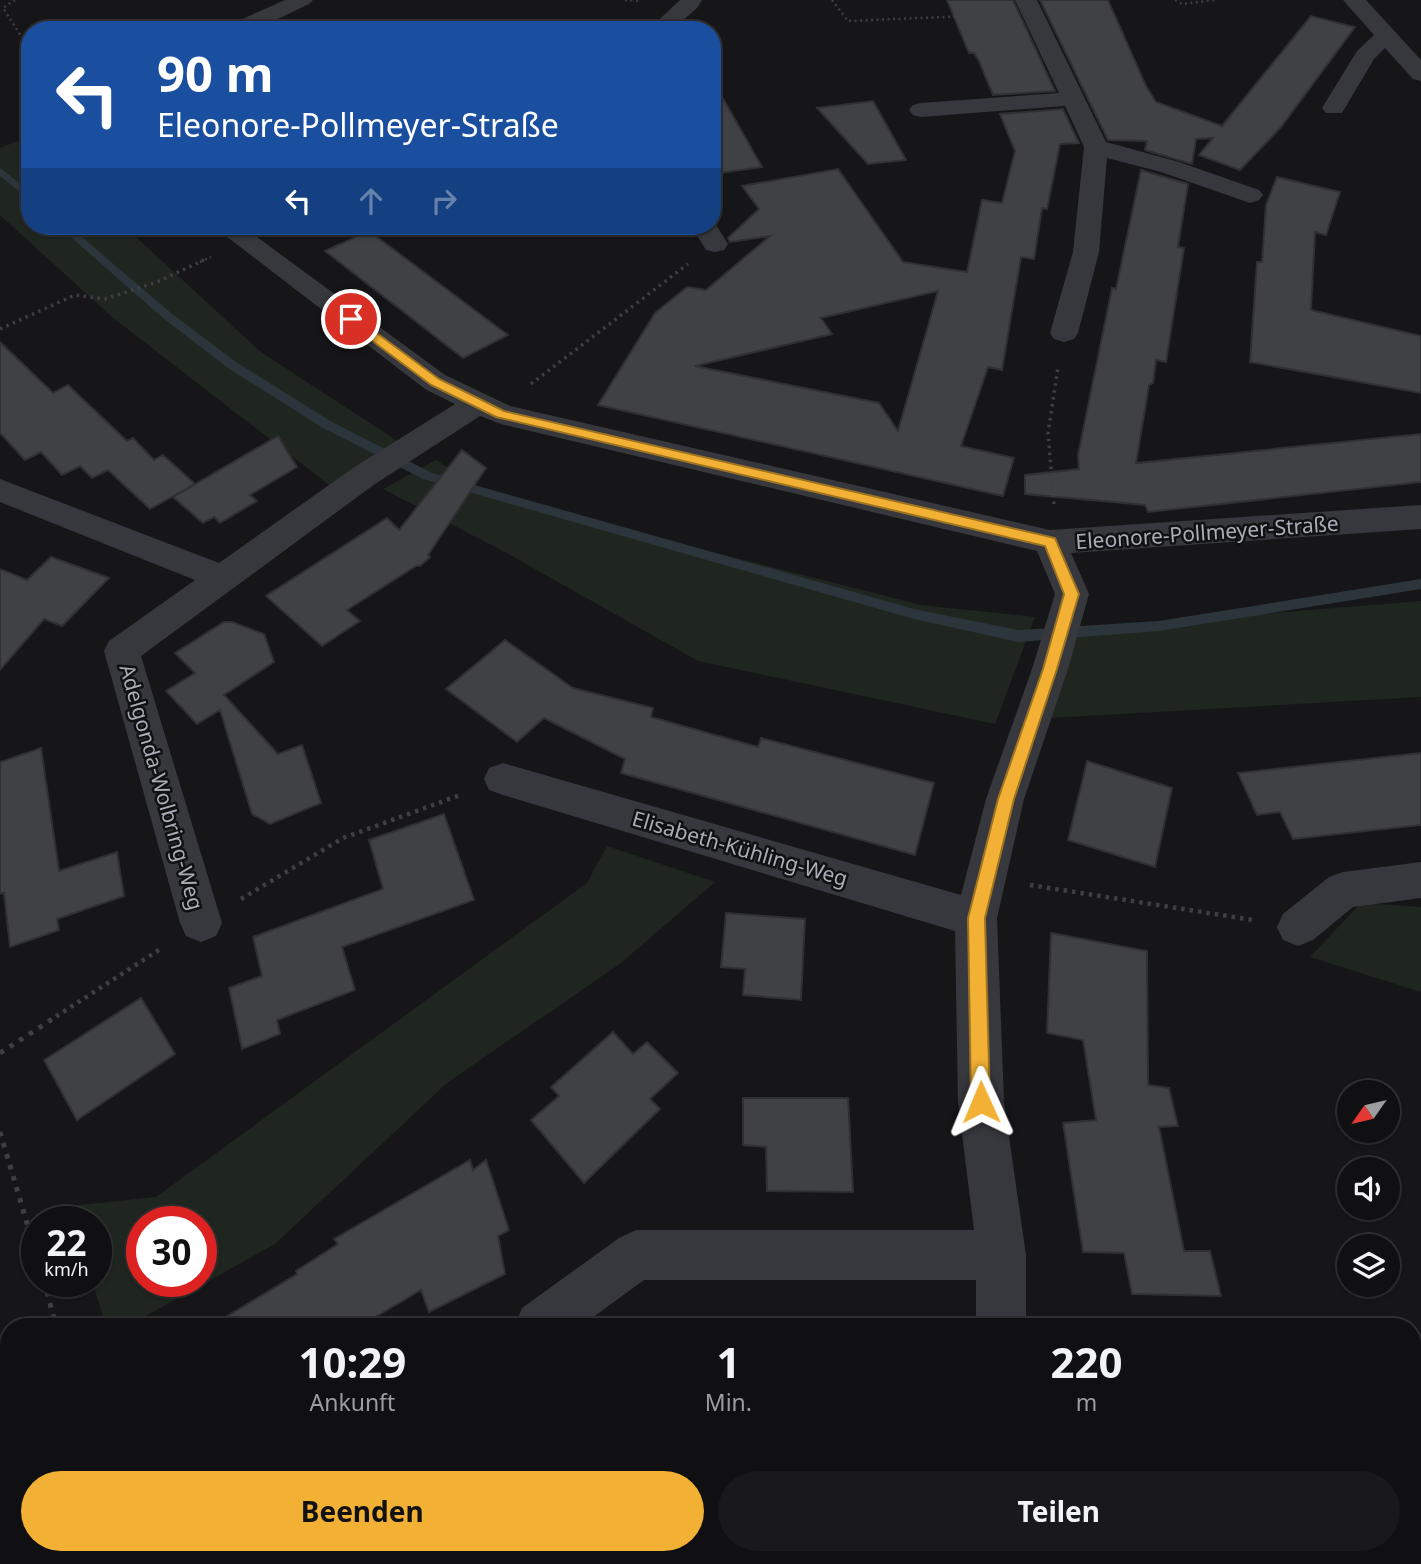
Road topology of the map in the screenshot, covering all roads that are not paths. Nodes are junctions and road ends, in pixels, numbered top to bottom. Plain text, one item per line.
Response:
1 (302, 0) edge
2 (691, 0) edge
3 (1354, 0) edge
4 (1029, 7) edge
5 (256, 21) edge
6 (669, 21) edge
7 (1384, 37) junction
8 (1421, 74) edge
9 (1072, 99) junction
10 (1334, 108) dead end
11 (921, 110) dead end
12 (1096, 147) junction
13 (1250, 195) dead end
14 (239, 235) edge
15 (1064, 333) road end
16 (478, 403) junction
17 (0, 490) edge
18 (1421, 517) edge
19 (1050, 542) junction
20 (223, 578) junction
21 (503, 779) road end
22 (1421, 880) edge
23 (976, 918) junction
24 (201, 923) road end
25 (1298, 927) road end
26 (1001, 1255) junction
27 (551, 1318) edge
28 (1002, 1318) edge

1 - 5 street
2 - 6 street
3 - 7 street
4 - 9 street
7 - 8 street
7 - 10 street
9 - 11 street
9 - 12 street
12 - 13 street
12 - 15 street
14 - 16 street, Eleonore-Pollmeyer-Straße
16 - 19 street, Eleonore-Pollmeyer-Straße
16 - 20 street, Adelgonda-Wolbring-Weg
17 - 20 street
18 - 19 street, Eleonore-Pollmeyer-Straße
19 - 23 street
20 - 24 street, Adelgonda-Wolbring-Weg
21 - 23 street, Elisabeth-Kühling-Weg
22 - 25 street
23 - 26 street
26 - 27 street
26 - 28 street

